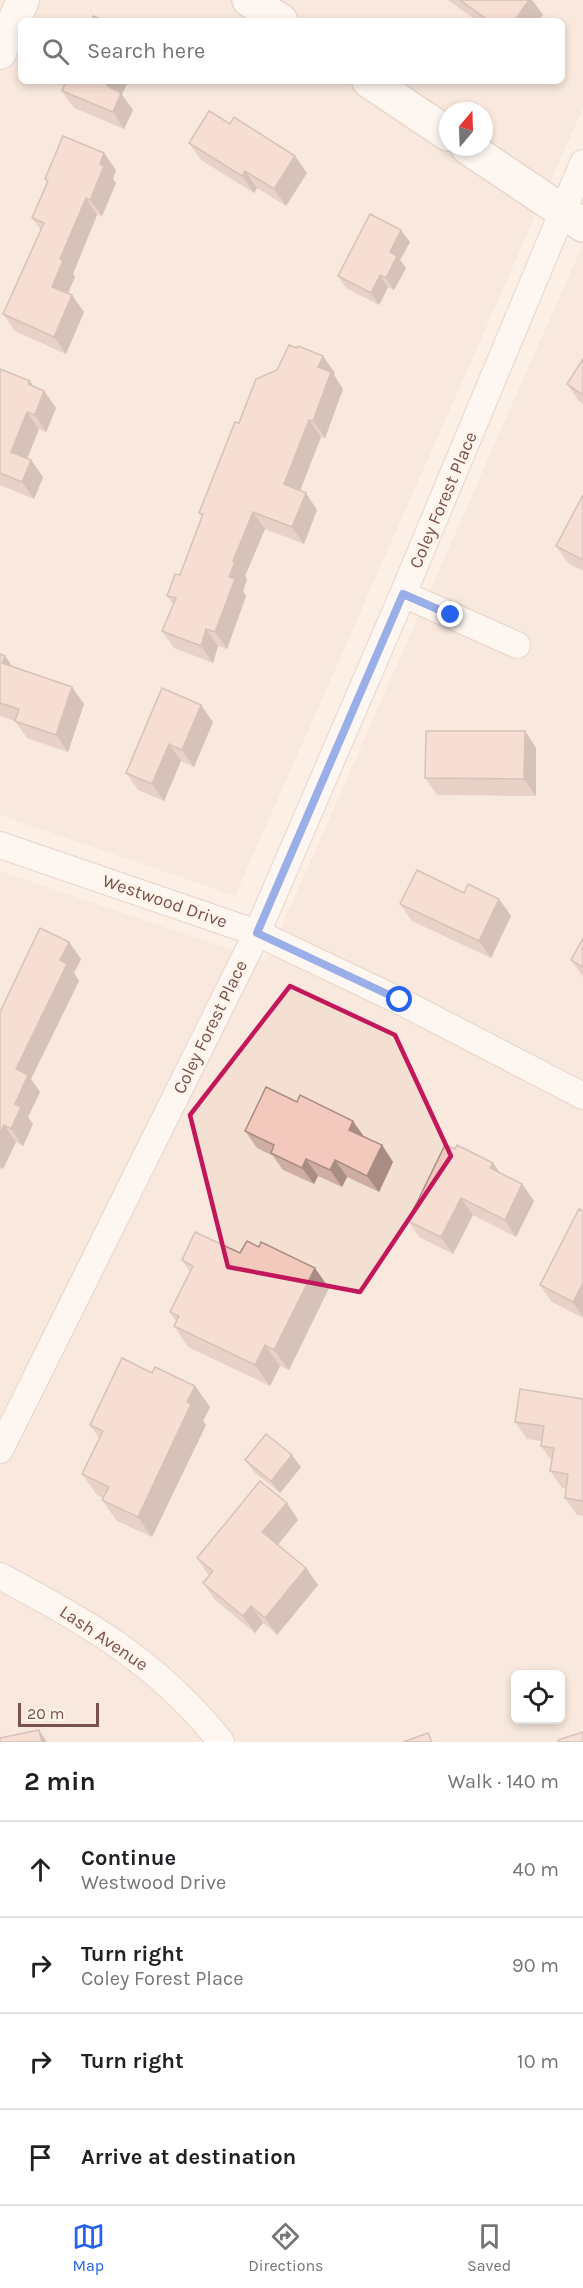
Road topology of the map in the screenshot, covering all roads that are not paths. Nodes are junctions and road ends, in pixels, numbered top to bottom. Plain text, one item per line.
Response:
1 (23, 0) edge
2 (249, 0) edge
3 (276, 18) edge
4 (0, 53) edge
5 (373, 84) edge
6 (439, 128) edge
7 (480, 156) edge
8 (583, 163) edge
9 (573, 218) edge
10 (403, 594) junction
11 (518, 645) dead end
12 (0, 845) edge
13 (257, 933) junction
14 (583, 1096) edge
15 (0, 1450) edge
16 (0, 1576) edge
17 (221, 1742) edge

1 - 4 street
2 - 3 main road
5 - 6 main road
7 - 9 main road
8 - 9 street, Coley Forest Place
9 - 10 street, Coley Forest Place
10 - 11 street
10 - 13 street, Coley Forest Place
12 - 13 street, Westwood Drive
13 - 14 street, Westwood Drive
13 - 15 street, Coley Forest Place
16 - 17 street, Lash Avenue

